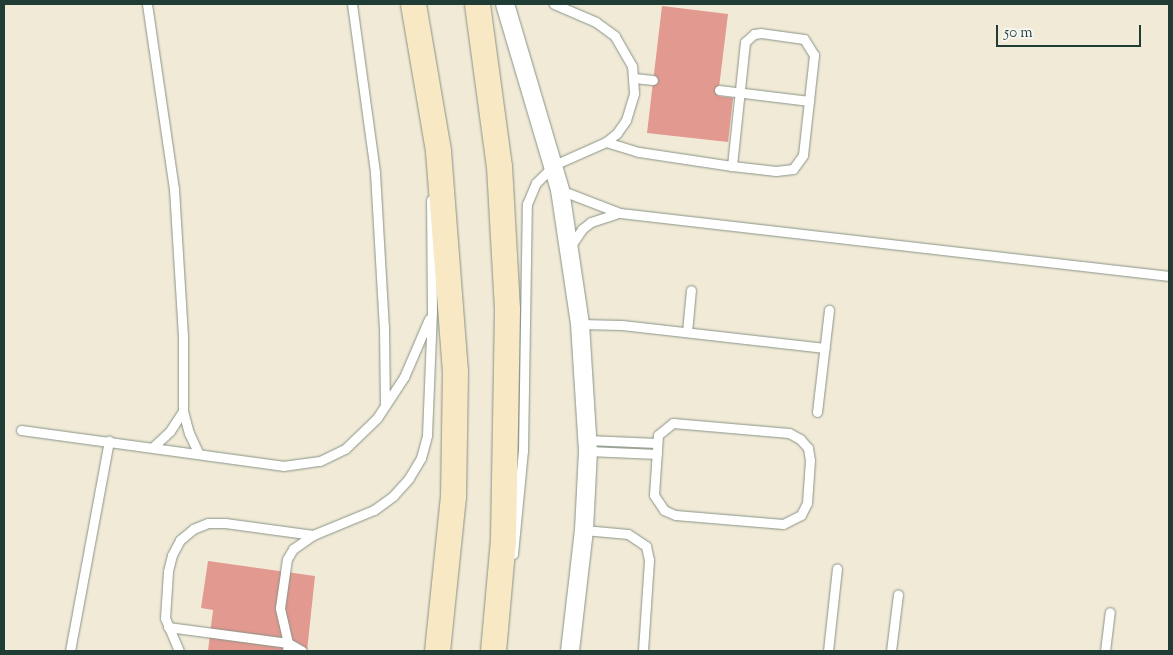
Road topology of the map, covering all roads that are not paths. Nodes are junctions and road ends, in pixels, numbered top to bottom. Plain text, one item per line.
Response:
1 (147, 4) edge
2 (352, 4) edge
3 (414, 4) edge
4 (477, 4) edge
5 (505, 4) edge
6 (554, 4) edge
7 (634, 78) junction
8 (653, 80) dead end
9 (719, 90) dead end
10 (740, 93) junction
11 (809, 101) junction
12 (606, 142) junction
13 (438, 151) junction
14 (554, 165) junction
15 (732, 166) junction
16 (560, 190) junction
17 (620, 213) junction
18 (570, 248) junction
19 (1169, 276) edge
20 (691, 290) dead end
21 (829, 310) dead end
22 (432, 312) junction
23 (580, 324) junction
24 (687, 332) junction
25 (825, 348) junction
26 (385, 404) junction
27 (183, 411) junction
28 (817, 412) dead end
29 (21, 430) dead end
30 (109, 442) junction
31 (657, 443) junction
32 (588, 445) junction
33 (153, 447) junction
34 (199, 454) junction
35 (657, 454) junction
36 (584, 530) junction
37 (313, 535) junction
38 (837, 568) dead end
39 (898, 594) dead end
40 (1110, 612) dead end
41 (497, 618) junction
42 (168, 627) junction
43 (288, 647) edge
44 (70, 651) edge
45 (179, 651) edge
46 (302, 651) edge
47 (437, 651) edge
48 (493, 651) edge
49 (570, 651) edge
50 (642, 651) edge
51 (828, 651) edge
52 (891, 651) edge
53 (1105, 651) edge

1 - 27 lane
2 - 26 lane
3 - 13 street
4 - 41 street
5 - 14 street
6 - 7 lane
7 - 8 lane
7 - 12 lane
9 - 10 lane
10 - 11 lane
10 - 11 lane
10 - 15 lane
11 - 15 lane
12 - 14 lane
12 - 15 lane
13 - 22 lane
13 - 47 street
14 - 16 street
14 - 41 lane
16 - 17 lane
16 - 18 street
17 - 18 lane
17 - 19 lane
18 - 23 street
20 - 24 lane
21 - 25 lane
22 - 26 lane
22 - 37 lane
23 - 24 lane
23 - 32 street
24 - 25 lane
25 - 28 lane
26 - 34 lane
27 - 33 lane
27 - 34 lane
29 - 30 lane
30 - 33 lane
30 - 44 lane
31 - 32 lane
31 - 35 lane
31 - 35 lane
32 - 35 lane
32 - 36 street
33 - 34 lane
36 - 49 street
36 - 50 lane
37 - 42 lane
37 - 43 lane
38 - 51 lane
39 - 52 lane
40 - 53 lane
41 - 48 street
42 - 43 lane
42 - 45 lane
43 - 46 lane

